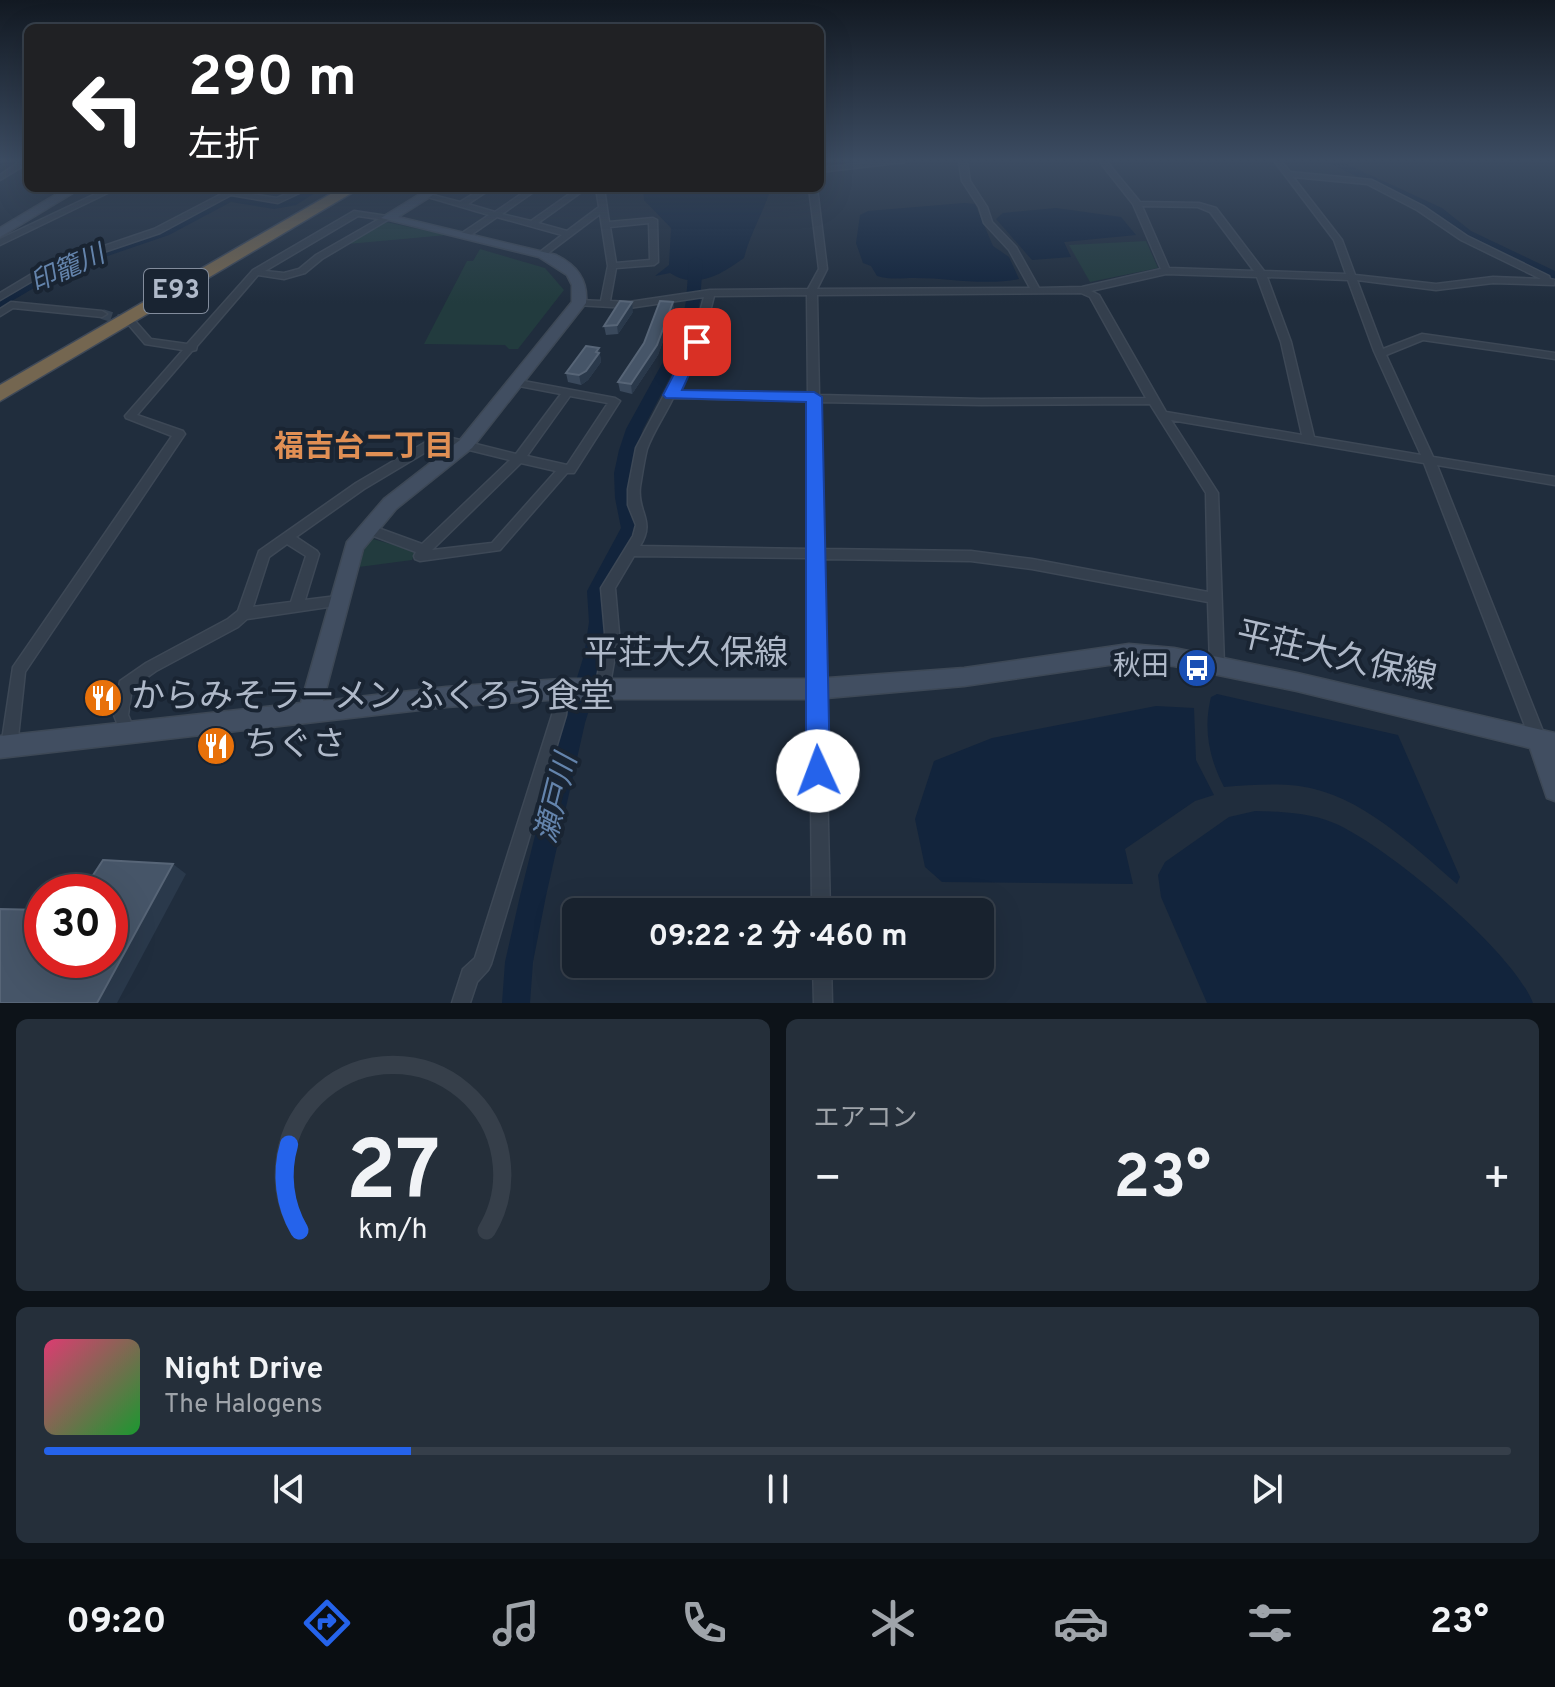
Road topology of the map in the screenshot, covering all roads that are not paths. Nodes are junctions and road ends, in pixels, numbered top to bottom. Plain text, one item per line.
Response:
1 (602, 208) edge
2 (40, 209) edge
3 (70, 209) edge
4 (201, 209) edge
5 (304, 209) edge
6 (316, 209) edge
7 (402, 209) edge
8 (475, 209) edge
9 (503, 209) edge
10 (554, 209) edge
11 (601, 209) edge
12 (816, 209) edge
13 (984, 209) edge
14 (1140, 209) edge
15 (1210, 209) edge
16 (1316, 209) edge
17 (1421, 209) edge
18 (495, 214) junction
19 (387, 218) junction
20 (532, 224) junction
21 (606, 225) junction
22 (0, 233) edge
23 (568, 234) junction
24 (465, 235) junction
25 (0, 242) edge
26 (543, 254) junction
27 (612, 266) junction
28 (1166, 271) junction
29 (256, 272) junction
30 (1261, 274) junction
31 (1353, 277) junction
32 (1554, 282) edge
33 (1036, 290) junction
34 (1082, 290) junction
35 (812, 291) junction
36 (710, 293) junction
37 (0, 297) edge
38 (579, 303) junction
39 (605, 303) junction
40 (0, 313) edge
41 (102, 314) tunnel mouth
42 (133, 324) tunnel mouth
43 (193, 348) junction
44 (1381, 353) junction
45 (1555, 356) edge
46 (518, 383) junction
47 (0, 385) edge
48 (568, 392) junction
49 (0, 394) edge
50 (671, 395) junction
51 (814, 397) junction
52 (1153, 401) junction
53 (1162, 415) junction
54 (1309, 440) junction
55 (466, 444) junction
56 (520, 457) junction
57 (1429, 460) junction
58 (564, 469) junction
59 (1555, 481) edge
60 (367, 529) junction
61 (287, 538) junction
62 (424, 550) junction
63 (629, 551) junction
64 (817, 555) junction
65 (1214, 598) junction
66 (337, 601) junction
67 (296, 607) junction
68 (244, 614) junction
69 (1217, 665) junction
70 (815, 689) junction
71 (584, 690) junction
72 (309, 713) junction
73 (128, 734) junction
74 (1547, 742) edge
75 (3, 752) edge
76 (1555, 790) edge
77 (821, 898) edge
78 (822, 978) edge
79 (461, 1003) edge
80 (823, 1003) edge

1 - 21 street
2 - 22 street
3 - 25 street
4 - 37 street
5 - 47 highway, E93
6 - 49 highway, E93
7 - 19 street
8 - 18 street
9 - 18 street
10 - 20 street
11 - 23 street
12 - 35 street
13 - 33 street
14 - 28 street
15 - 30 street
16 - 31 street
17 - 32 street
18 - 20 street
18 - 24 street
19 - 24 street
19 - 29 street
19 - 29 street
20 - 23 street
21 - 27 street
21 - 27 street
23 - 26 street
24 - 26 street
26 - 38 street
27 - 39 street
28 - 30 street
28 - 34 street
29 - 43 street
30 - 31 street
30 - 54 street
31 - 32 street
31 - 44 street
33 - 34 street
33 - 35 street
34 - 52 street
35 - 36 street
35 - 51 street
36 - 39 street
36 - 50 street
38 - 39 street
38 - 46 street
40 - 41 street
42 - 43 street
43 - 75 street
44 - 45 street
44 - 57 street
46 - 48 street
46 - 55 street
48 - 56 street
48 - 58 street
50 - 51 street
50 - 63 street
51 - 52 street
51 - 64 street
52 - 53 street
53 - 54 street
53 - 65 street
54 - 57 street
55 - 56 street
55 - 60 street
55 - 61 street
56 - 58 street
56 - 62 street
57 - 59 street
57 - 74 street
58 - 62 street
60 - 62 street
60 - 66 street
61 - 67 street
61 - 68 street
63 - 64 street
63 - 71 street
64 - 65 street
64 - 70 street
65 - 69 street
66 - 67 street
66 - 72 street
67 - 68 street
68 - 73 street
69 - 70 street, 平荘大久保線
69 - 74 street, 平荘大久保線
70 - 71 street, 平荘大久保線
70 - 77 street
71 - 72 street, 平荘大久保線
71 - 79 street
72 - 73 street, 平荘大久保線
73 - 75 street, 平荘大久保線
74 - 76 street
78 - 80 street

